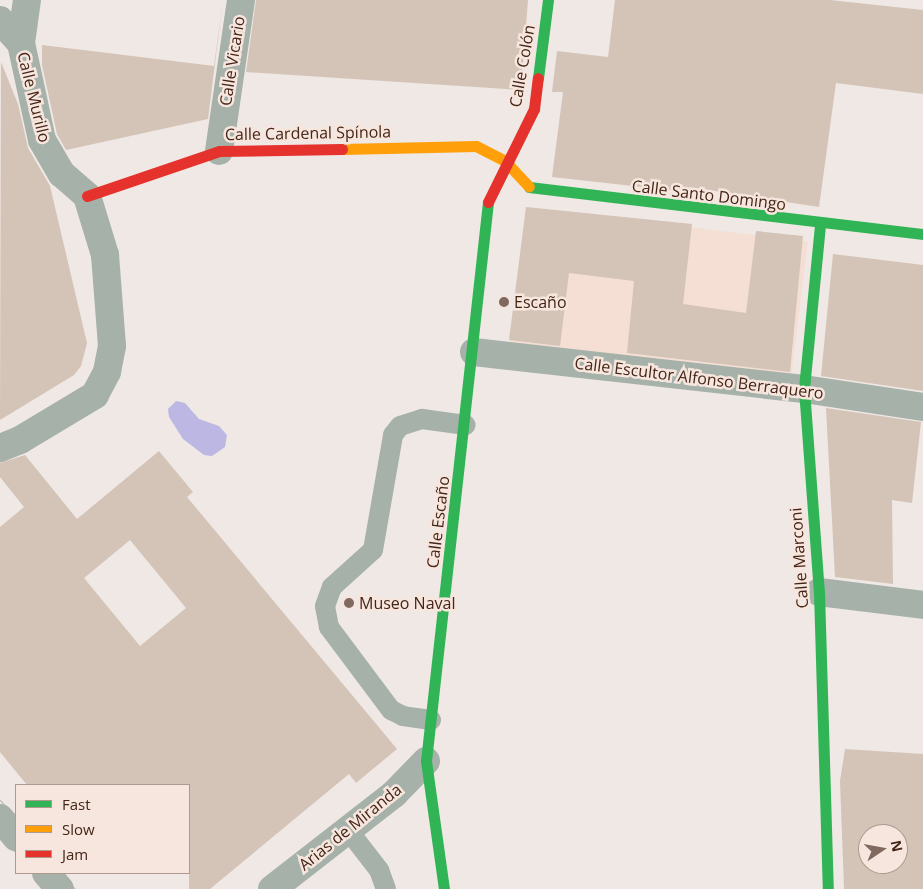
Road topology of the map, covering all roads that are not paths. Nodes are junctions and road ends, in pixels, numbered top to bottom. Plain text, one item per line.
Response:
1 (27, 0) edge
2 (241, 0) edge
3 (548, 0) edge
4 (0, 20) edge
5 (21, 43) junction
6 (218, 151) junction
7 (505, 161) junction
8 (87, 196) junction
9 (820, 225) junction
10 (923, 234) edge
11 (474, 352) junction
12 (804, 389) junction
13 (923, 407) edge
14 (466, 425) junction
15 (0, 448) edge
16 (819, 592) junction
17 (923, 605) edge
18 (431, 720) junction
19 (426, 761) junction
20 (0, 818) edge
21 (348, 830) junction
22 (15, 836) edge
23 (47, 874) edge
24 (60, 889) edge
25 (272, 889) edge
26 (386, 889) edge
27 (444, 889) edge
28 (828, 889) edge

1 - 5 street
2 - 6 street, Calle Vicario
3 - 7 street, Calle Colón
4 - 5 street, Calle Murillo
5 - 8 street, Calle Murillo
6 - 7 street, Calle Cardenal Spínola
6 - 8 street, Calle Cardenal Spínola
7 - 9 street, Calle Santo Domingo
7 - 11 street, Calle Escaño
8 - 15 street
9 - 10 street, Calle Santo Domingo
9 - 12 street, Calle Marconi
11 - 12 street, Calle Escultor Alfonso Berraquero
11 - 14 street, Calle Escaño
12 - 13 street, Calle Escultor Alfonso Berraquero
12 - 16 street, Calle Marconi
14 - 18 street, Calle Escaño
14 - 18 lane
16 - 17 street
16 - 28 street, Calle Marconi
18 - 19 street, Calle Escaño
19 - 21 street, Arias de Miranda
19 - 27 street, Calle Escaño
20 - 22 street
21 - 25 street, Arias de Miranda
21 - 26 lane
23 - 24 street

